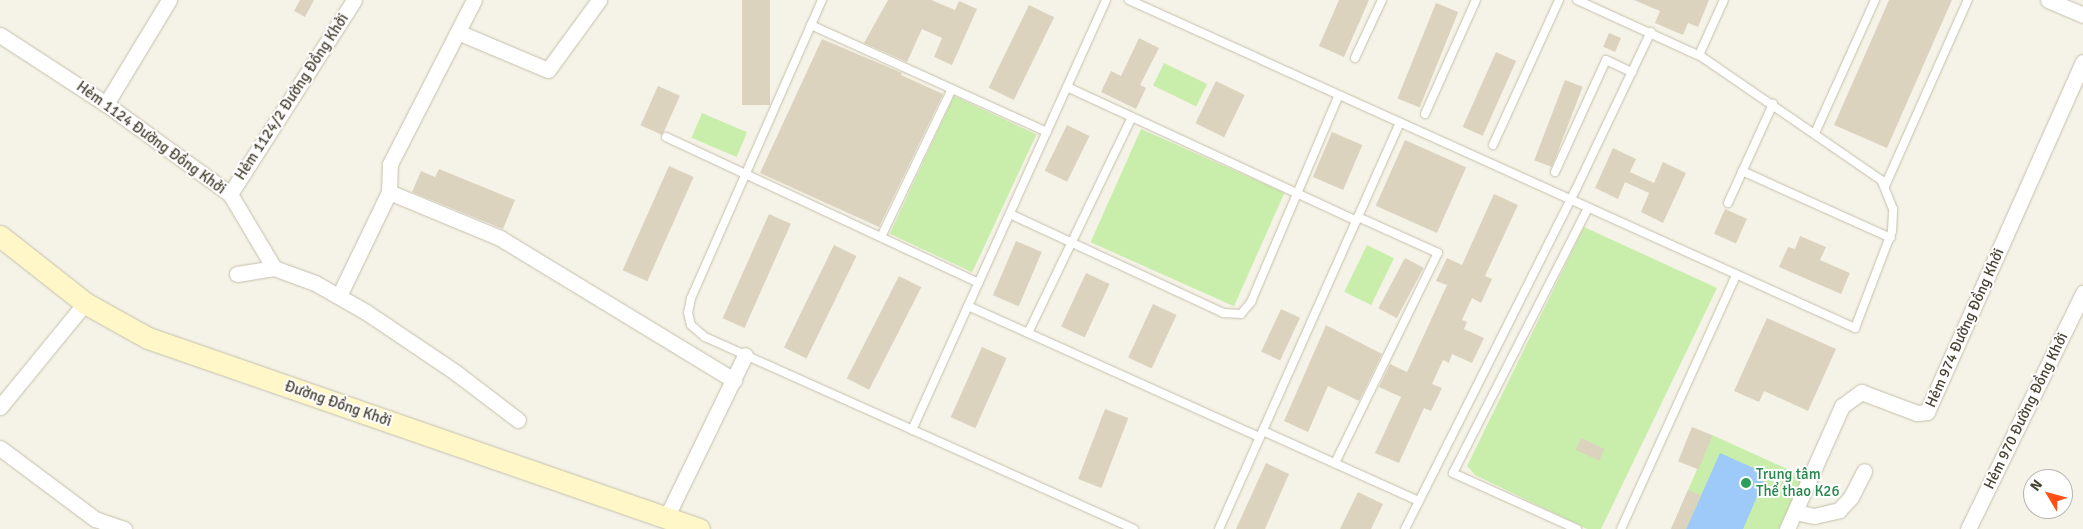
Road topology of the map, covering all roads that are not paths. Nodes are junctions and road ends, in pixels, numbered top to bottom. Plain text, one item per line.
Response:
1 (168, 0) edge
2 (354, 0) edge
3 (474, 0) edge
4 (599, 0) edge
5 (822, 0) edge
6 (1106, 0) edge
7 (1129, 0) edge
8 (1382, 0) edge
9 (1476, 0) edge
10 (1559, 0) edge
11 (1578, 0) edge
12 (1724, 0) edge
13 (1875, 0) edge
14 (1968, 0) edge
15 (2048, 0) edge
16 (2083, 15) edge
17 (811, 25) junction
18 (1651, 32) junction
19 (460, 33) junction
20 (0, 35) edge
21 (1699, 55) junction
22 (1355, 58) dead end
23 (2083, 62) edge
24 (1632, 72) junction
25 (1067, 87) junction
26 (952, 89) junction
27 (1339, 95) junction
28 (106, 104) junction
29 (1773, 104) junction
30 (1425, 114) dead end
31 (1132, 117) junction
32 (1400, 123) junction
33 (1047, 132) junction
34 (1815, 133) junction
35 (666, 136) dead end
36 (1493, 145) dead end
37 (1742, 171) junction
38 (1555, 172) dead end
39 (746, 174) junction
40 (1885, 186) junction
41 (389, 192) junction
42 (230, 194) junction
43 (1297, 194) junction
44 (1571, 200) junction
45 (1728, 203) dead end
46 (1588, 208) junction
47 (1010, 214) junction
48 (1358, 219) junction
49 (0, 236) edge
50 (881, 237) junction
51 (1891, 238) junction
52 (1072, 242) junction
53 (274, 268) junction
54 (237, 274) dead end
55 (1736, 275) junction
56 (979, 283) junction
57 (2083, 293) edge
58 (339, 296) junction
59 (85, 303) junction
60 (968, 306) junction
61 (1028, 333) junction
62 (745, 355) junction
63 (734, 380) junction
64 (0, 407) edge
65 (518, 420) dead end
66 (912, 430) junction
67 (1261, 434) junction
68 (0, 448) edge
69 (1335, 463) junction
70 (1864, 472) dead end
71 (1419, 501) junction
72 (1795, 512) junction
73 (666, 518) junction
74 (91, 524) edge
75 (124, 529) edge
76 (699, 529) edge
77 (1134, 529) edge
78 (1219, 529) edge
79 (1405, 529) edge
80 (1577, 529) edge
81 (1621, 529) edge
82 (1787, 529) edge
83 (1968, 529) edge

1 - 28 street
2 - 42 street, Hẻm 1124/2 Đường Đồng Khởi
3 - 19 street
4 - 19 street
5 - 17 lane
6 - 25 lane
7 - 27 lane
8 - 22 lane
9 - 30 lane
10 - 36 lane
11 - 18 lane
12 - 21 lane
13 - 34 lane
14 - 40 lane
15 - 16 street
17 - 26 lane
17 - 39 lane
18 - 21 lane
18 - 24 lane
19 - 41 street
20 - 28 street, Hẻm 1124 Đường Đồng Khởi
21 - 29 lane
23 - 72 street, Hẻm 974 Đường Đồng Khởi
24 - 38 lane
24 - 44 lane
25 - 31 lane
25 - 33 lane
26 - 33 lane
26 - 50 lane
27 - 32 lane
27 - 43 lane
28 - 42 street, Hẻm 1124 Đường Đồng Khởi
29 - 34 lane
29 - 37 lane
31 - 43 lane
31 - 52 lane
32 - 44 lane
32 - 48 lane
33 - 47 lane
34 - 40 lane
35 - 39 lane
37 - 45 lane
37 - 51 lane
39 - 50 lane
39 - 62 lane
40 - 51 lane
41 - 58 street
41 - 63 street
42 - 53 street, Hẻm 1124 Đường Đồng Khởi
43 - 48 lane
43 - 52 lane
44 - 46 lane
44 - 71 lane
46 - 55 lane
46 - 80 lane
47 - 52 lane
47 - 56 lane
48 - 67 lane
48 - 69 lane
49 - 59 main road, Đường Đồng Khởi
50 - 56 lane
51 - 55 lane
52 - 61 lane
53 - 54 street
53 - 58 street
55 - 81 lane
56 - 60 lane
57 - 83 street, Hẻm 970 Đường Đồng Khởi
58 - 65 street
59 - 64 street
59 - 73 main road, Đường Đồng Khởi
60 - 61 lane
60 - 66 lane
61 - 67 lane
62 - 63 street
62 - 66 lane
63 - 73 street
66 - 77 lane
67 - 69 lane
67 - 78 lane
68 - 74 street
69 - 71 lane
70 - 72 street
71 - 79 lane
72 - 82 street, Hẻm 974 Đường Đồng Khởi
73 - 76 main road, Đường Đồng Khởi
74 - 75 street

